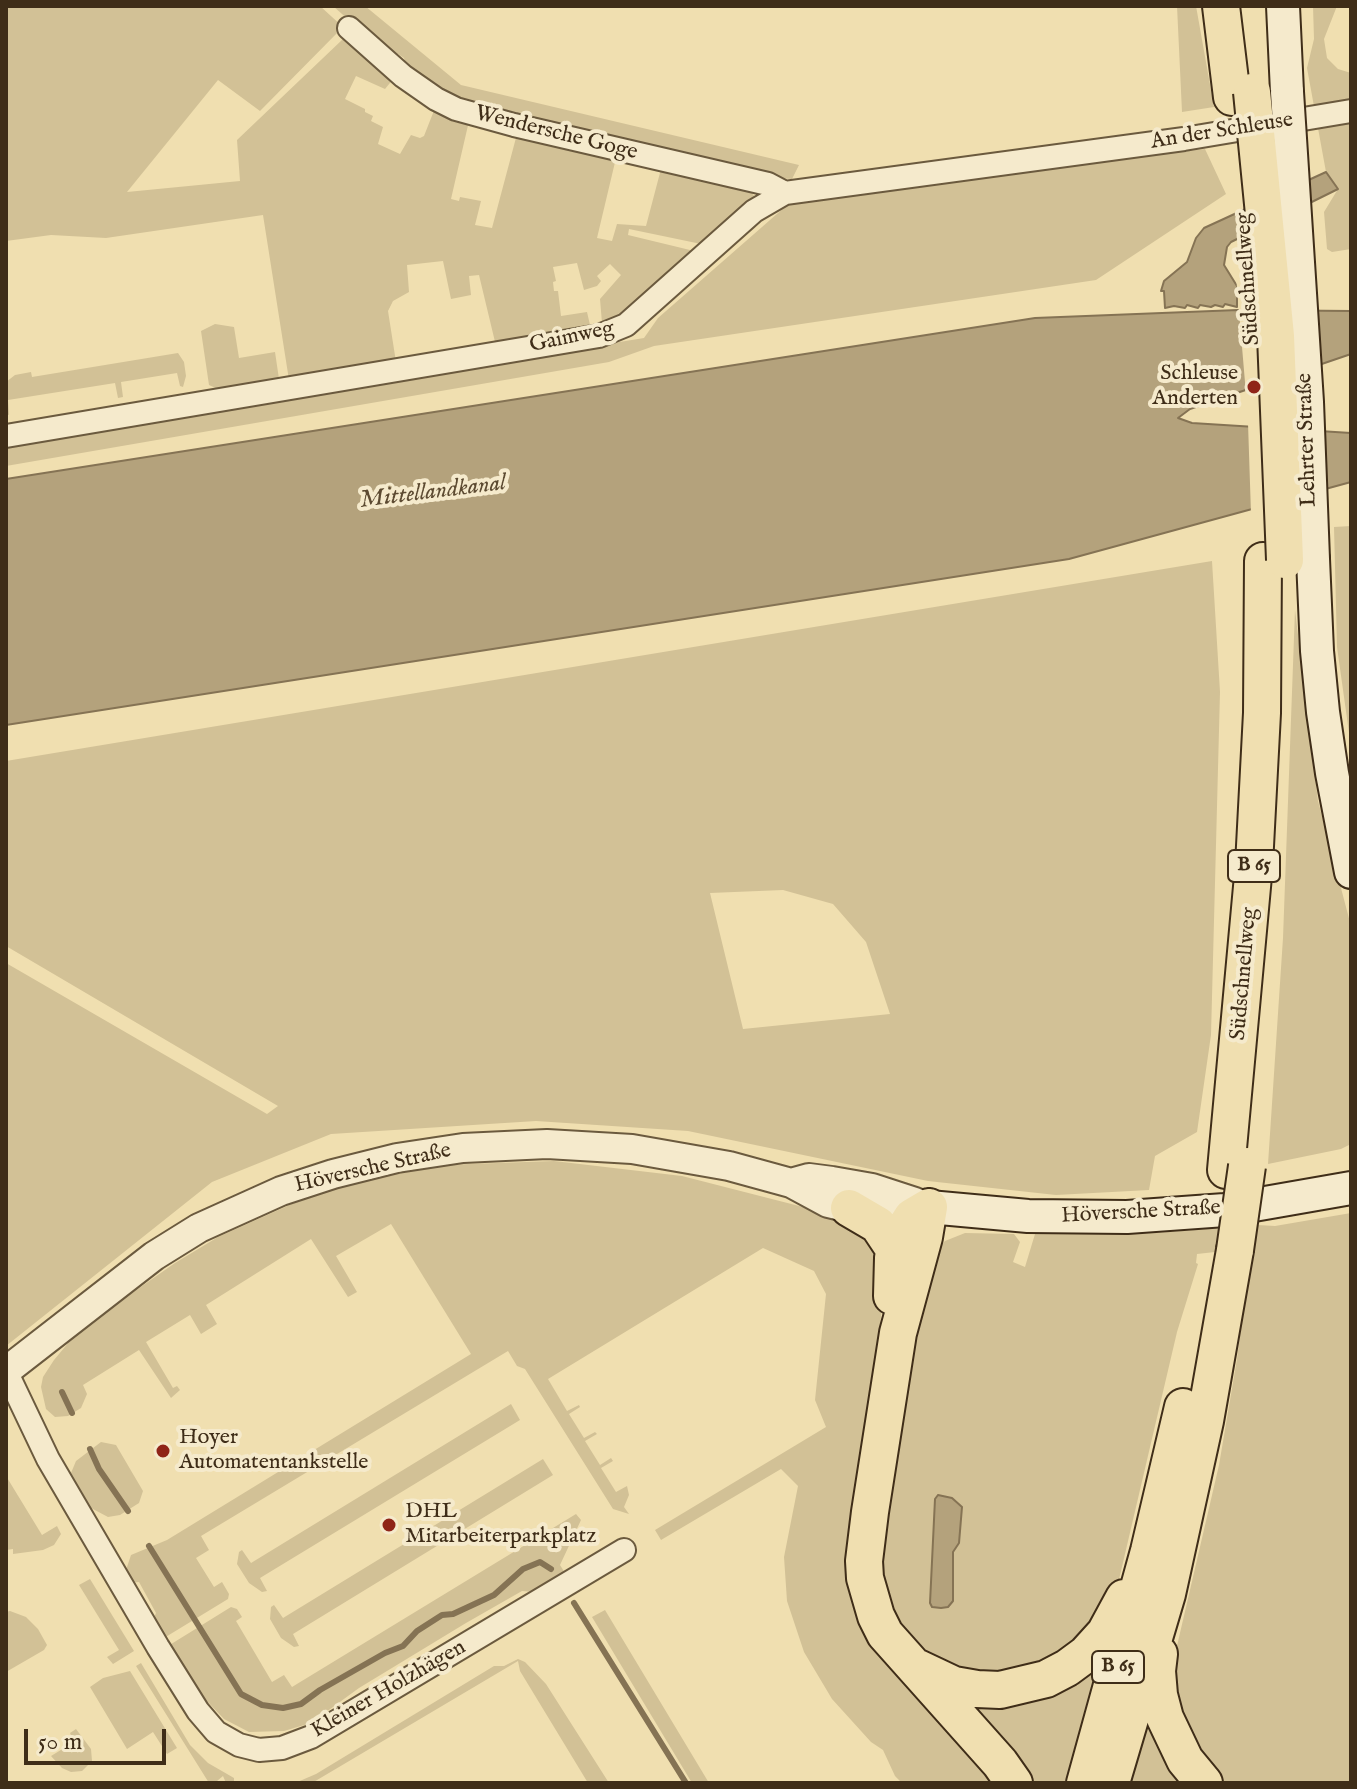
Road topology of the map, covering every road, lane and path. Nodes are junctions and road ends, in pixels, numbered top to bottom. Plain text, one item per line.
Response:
1 (1221, 6) edge
2 (1241, 6) edge
3 (1283, 6) edge
4 (349, 28) dead end
5 (1242, 95) junction
6 (1351, 111) edge
7 (1093, 150) joint
8 (785, 193) junction
9 (6, 436) edge
10 (1287, 560) junction
11 (1351, 872) edge
12 (791, 1183) junction
13 (1351, 1188) edge
14 (929, 1207) junction
15 (849, 1208) junction
16 (894, 1249) junction
17 (1225, 1251) junction
18 (898, 1333) junction
19 (6, 1371) edge
20 (624, 1550) dead end
21 (1149, 1551) junction
22 (1167, 1594) junction
23 (912, 1664) junction
24 (1014, 1783) edge
25 (1085, 1783) edge
26 (1111, 1783) edge
27 (1204, 1783) edge

1 - 5 highway, Südschnellweg / B 65
2 - 5 highway, Südschnellweg / B 65
3 - 10 main road, Lehrter Straße, bridge
4 - 8 street, Wendersche Goge
5 - 10 highway, Südschnellweg / B 65
6 - 7 street, An der Schleuse
7 - 8 street, Gaimweg
8 - 9 street, Gaimweg
10 - 11 main road, Lehrter Straße
10 - 17 highway, Südschnellweg / B 65, bridge
12 - 14 street, Höversche Straße
12 - 15 street, Höversche Straße
12 - 19 street, Höversche Straße
13 - 14 main road, Höversche Straße
14 - 15 street, Höversche Straße
14 - 16 highway
14 - 18 highway
15 - 16 highway
16 - 18 highway
17 - 21 highway, Südschnellweg / B 65
17 - 22 highway, Südschnellweg / B 65
18 - 23 highway
19 - 20 street, Kleiner Holzhägen
21 - 23 highway
21 - 25 highway, Südschnellweg / B 65
22 - 26 highway, Südschnellweg / B 65
22 - 27 highway
23 - 24 highway

